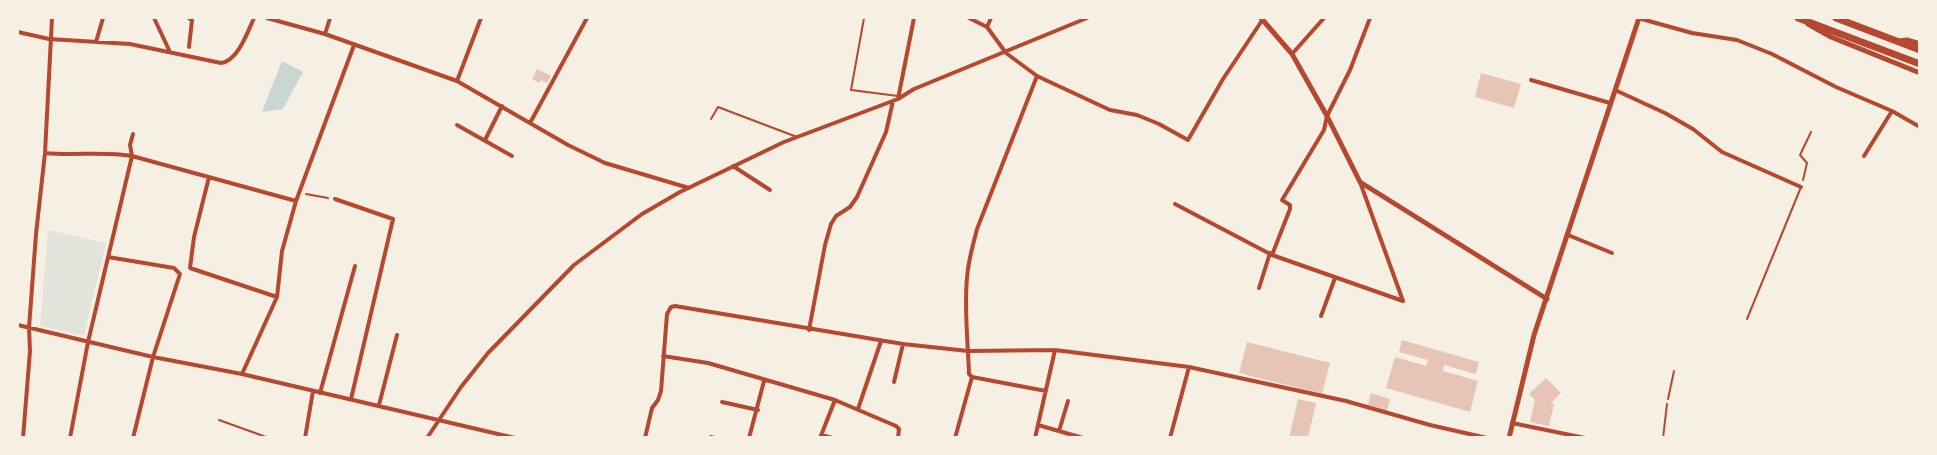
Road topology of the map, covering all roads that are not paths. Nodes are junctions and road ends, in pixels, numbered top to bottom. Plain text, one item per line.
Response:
1 (52, 18) edge
2 (102, 18) edge
3 (154, 18) edge
4 (189, 18) edge
5 (254, 18) edge
6 (267, 18) edge
7 (330, 18) edge
8 (481, 18) edge
9 (587, 18) edge
10 (864, 18) edge
11 (914, 18) edge
12 (969, 18) edge
13 (991, 18) edge
14 (1087, 18) edge
15 (1262, 18) edge
16 (1324, 18) edge
17 (1370, 18) edge
18 (1639, 18) edge
19 (1798, 18) edge
20 (1836, 18) edge
21 (987, 27) junction
22 (18, 32) edge
23 (325, 34) junction
24 (1881, 35) junction
25 (50, 39) junction
26 (1896, 41) junction
27 (96, 42) junction
28 (354, 44) junction
29 (1920, 44) edge
30 (1876, 46) junction
31 (189, 47) dead end
32 (1920, 50) edge
33 (170, 52) junction
34 (1006, 53) junction
35 (1292, 54) junction
36 (1920, 64) edge
37 (1920, 73) edge
38 (1037, 76) junction
39 (1531, 80) dead end
40 (457, 81) junction
41 (1615, 90) junction
42 (896, 98) junction
43 (1610, 103) junction
44 (502, 106) junction
45 (1892, 111) junction
46 (1327, 116) junction
47 (711, 119) dead end
48 (530, 122) junction
49 (457, 125) dead end
50 (1920, 127) edge
51 (133, 134) dead end
52 (797, 136) junction
53 (485, 140) junction
54 (45, 153) junction
55 (132, 156) junction
56 (512, 156) dead end
57 (1864, 156) dead end
58 (733, 166) junction
59 (209, 177) junction
60 (1360, 182) junction
61 (1801, 187) joint
62 (689, 188) junction
63 (770, 190) dead end
64 (334, 199) road end
65 (296, 201) junction
66 (1175, 204) dead end
67 (1568, 235) junction
68 (1612, 253) dead end
69 (1271, 254) junction
70 (108, 257) junction
71 (354, 266) dead end
72 (1335, 278) junction
73 (1259, 288) dead end
74 (277, 297) junction
75 (1547, 299) junction
76 (1321, 316) dead end
77 (1747, 318) dead end
78 (18, 325) edge
79 (29, 328) junction
80 (809, 330) junction
81 (397, 335) dead end
82 (881, 341) junction
83 (88, 342) junction
84 (903, 344) junction
85 (1055, 350) junction
86 (968, 351) junction
87 (663, 356) junction
88 (153, 357) junction
89 (1189, 367) junction
90 (242, 374) junction
91 (972, 377) junction
92 (764, 381) junction
93 (894, 382) dead end
94 (313, 391) junction
95 (1046, 392) junction
96 (320, 393) junction
97 (351, 399) junction
98 (835, 400) junction
99 (722, 402) dead end
100 (1068, 402) dead end
101 (1667, 404) road end
102 (379, 406) junction
103 (858, 409) junction
104 (758, 410) junction
105 (440, 420) junction
106 (1512, 423) junction
107 (1038, 425) junction
108 (1059, 431) junction
109 (495, 435) edge
110 (821, 436) edge
111 (23, 438) edge
112 (70, 438) edge
113 (133, 438) edge
114 (305, 438) edge
115 (427, 438) edge
116 (515, 438) edge
117 (645, 438) edge
118 (749, 438) edge
119 (833, 438) edge
120 (898, 438) edge
121 (955, 438) edge
122 (1035, 438) edge
123 (1083, 438) edge
124 (1170, 438) edge
125 (1487, 438) edge
126 (1509, 438) edge
127 (1585, 438) edge
128 (1663, 438) edge

1 - 25 street
2 - 27 street
3 - 33 street
4 - 31 street
5 - 33 street
6 - 23 street
7 - 23 street
8 - 40 street
9 - 48 street
10 - 42 lane
11 - 42 street
12 - 21 street
13 - 21 street
14 - 34 street
15 - 35 street
15 - 38 street
16 - 35 street
17 - 46 street
18 - 41 street
18 - 45 street
19 - 30 highway
19 - 37 street
20 - 24 highway
21 - 34 street
22 - 25 street
23 - 28 street
24 - 26 highway
24 - 30 highway
25 - 27 street
25 - 54 street
26 - 29 street
26 - 32 highway
27 - 33 street
28 - 40 street
28 - 65 street
30 - 36 highway
34 - 38 street
34 - 42 street
35 - 46 street
38 - 86 street
39 - 43 street
40 - 44 street
41 - 43 street
41 - 61 street
42 - 52 street
42 - 80 street
43 - 67 street
44 - 48 street
44 - 53 street
45 - 50 street
45 - 57 street
46 - 60 street
46 - 69 street
47 - 52 lane
48 - 62 street
49 - 53 street
51 - 55 street
52 - 58 street
53 - 56 street
54 - 55 street
54 - 79 street
55 - 59 street
55 - 70 street
58 - 62 street
58 - 63 street
59 - 65 street
59 - 74 street
60 - 72 street
60 - 75 street
61 - 77 lane
62 - 105 street
64 - 97 street
65 - 74 street
66 - 69 street
67 - 68 street
67 - 75 street
69 - 72 street
69 - 73 street
70 - 83 street
70 - 88 street
71 - 96 street
72 - 76 street
74 - 90 street
75 - 106 street
78 - 79 street
79 - 83 street
79 - 111 street
80 - 82 street
80 - 87 street
81 - 102 street
82 - 84 street
82 - 103 street
83 - 88 street
83 - 112 street
84 - 86 street
84 - 93 street
85 - 86 street
85 - 89 street
85 - 95 street
86 - 91 street
87 - 92 street
87 - 117 street
88 - 90 street
88 - 113 street
89 - 124 street
89 - 125 street
90 - 94 street
91 - 95 street
91 - 121 street
92 - 98 street
92 - 104 street
94 - 96 street
94 - 114 street
95 - 107 street
96 - 97 street
97 - 102 street
98 - 103 street
98 - 110 street
99 - 104 street
100 - 108 street
101 - 128 lane
102 - 105 street
103 - 120 street
104 - 118 street
105 - 109 street
105 - 115 street
106 - 126 street
106 - 127 street
107 - 108 street
107 - 122 street
108 - 123 street
109 - 116 street
110 - 119 street

